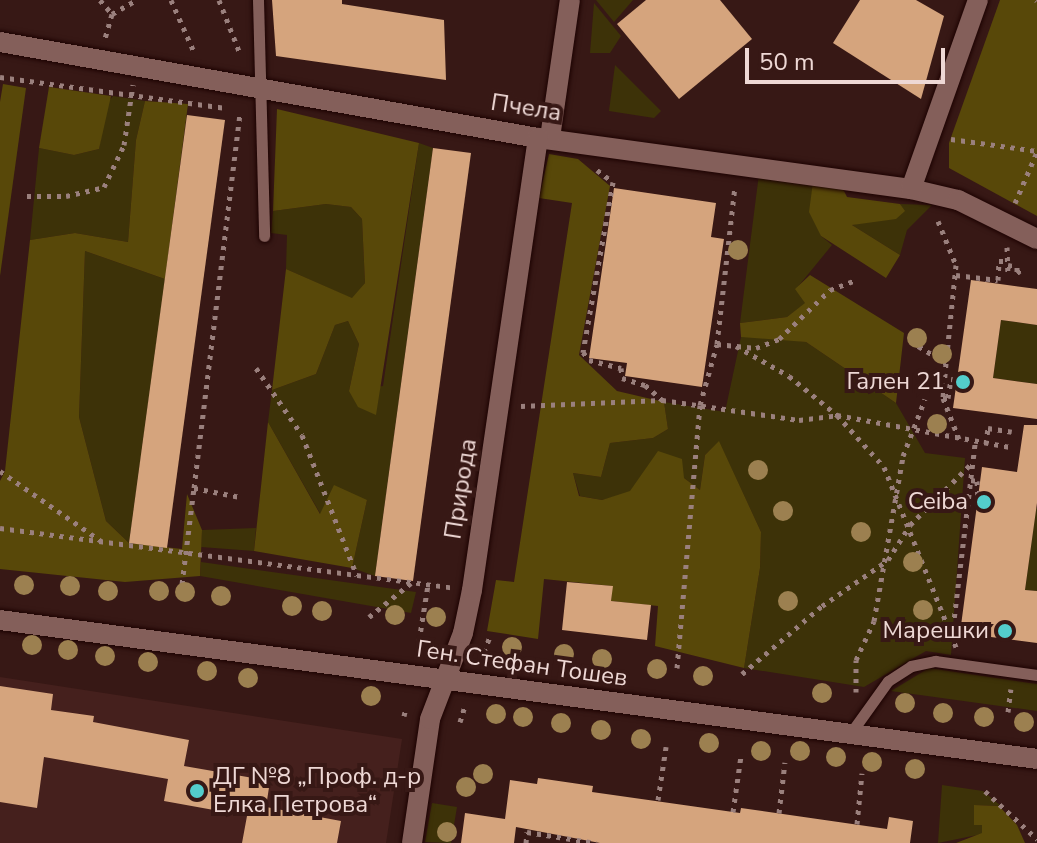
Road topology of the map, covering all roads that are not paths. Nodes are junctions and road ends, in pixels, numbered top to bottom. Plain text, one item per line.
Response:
1 (258, 0) edge
2 (570, 0) edge
3 (978, 0) edge
4 (0, 42) edge
5 (259, 90) junction
6 (544, 138) junction
7 (911, 189) junction
8 (264, 236) dead end
9 (1037, 239) edge
10 (0, 620) edge
11 (1037, 675) edge
12 (444, 681) junction
13 (850, 734) junction
14 (1037, 759) edge
15 (412, 843) edge

1 - 5 lane
2 - 6 street, Природа
3 - 7 street
4 - 5 street, Пчела
5 - 6 street, Пчела
5 - 8 lane
6 - 7 street, Пчела
6 - 12 street, Природа
7 - 9 street, Пчела
10 - 12 street, Ген. Стефан Тошев
11 - 13 lane
12 - 13 street, Ген. Стефан Тошев
12 - 15 street, Природа
13 - 14 street, Ген. Стефан Тошев

